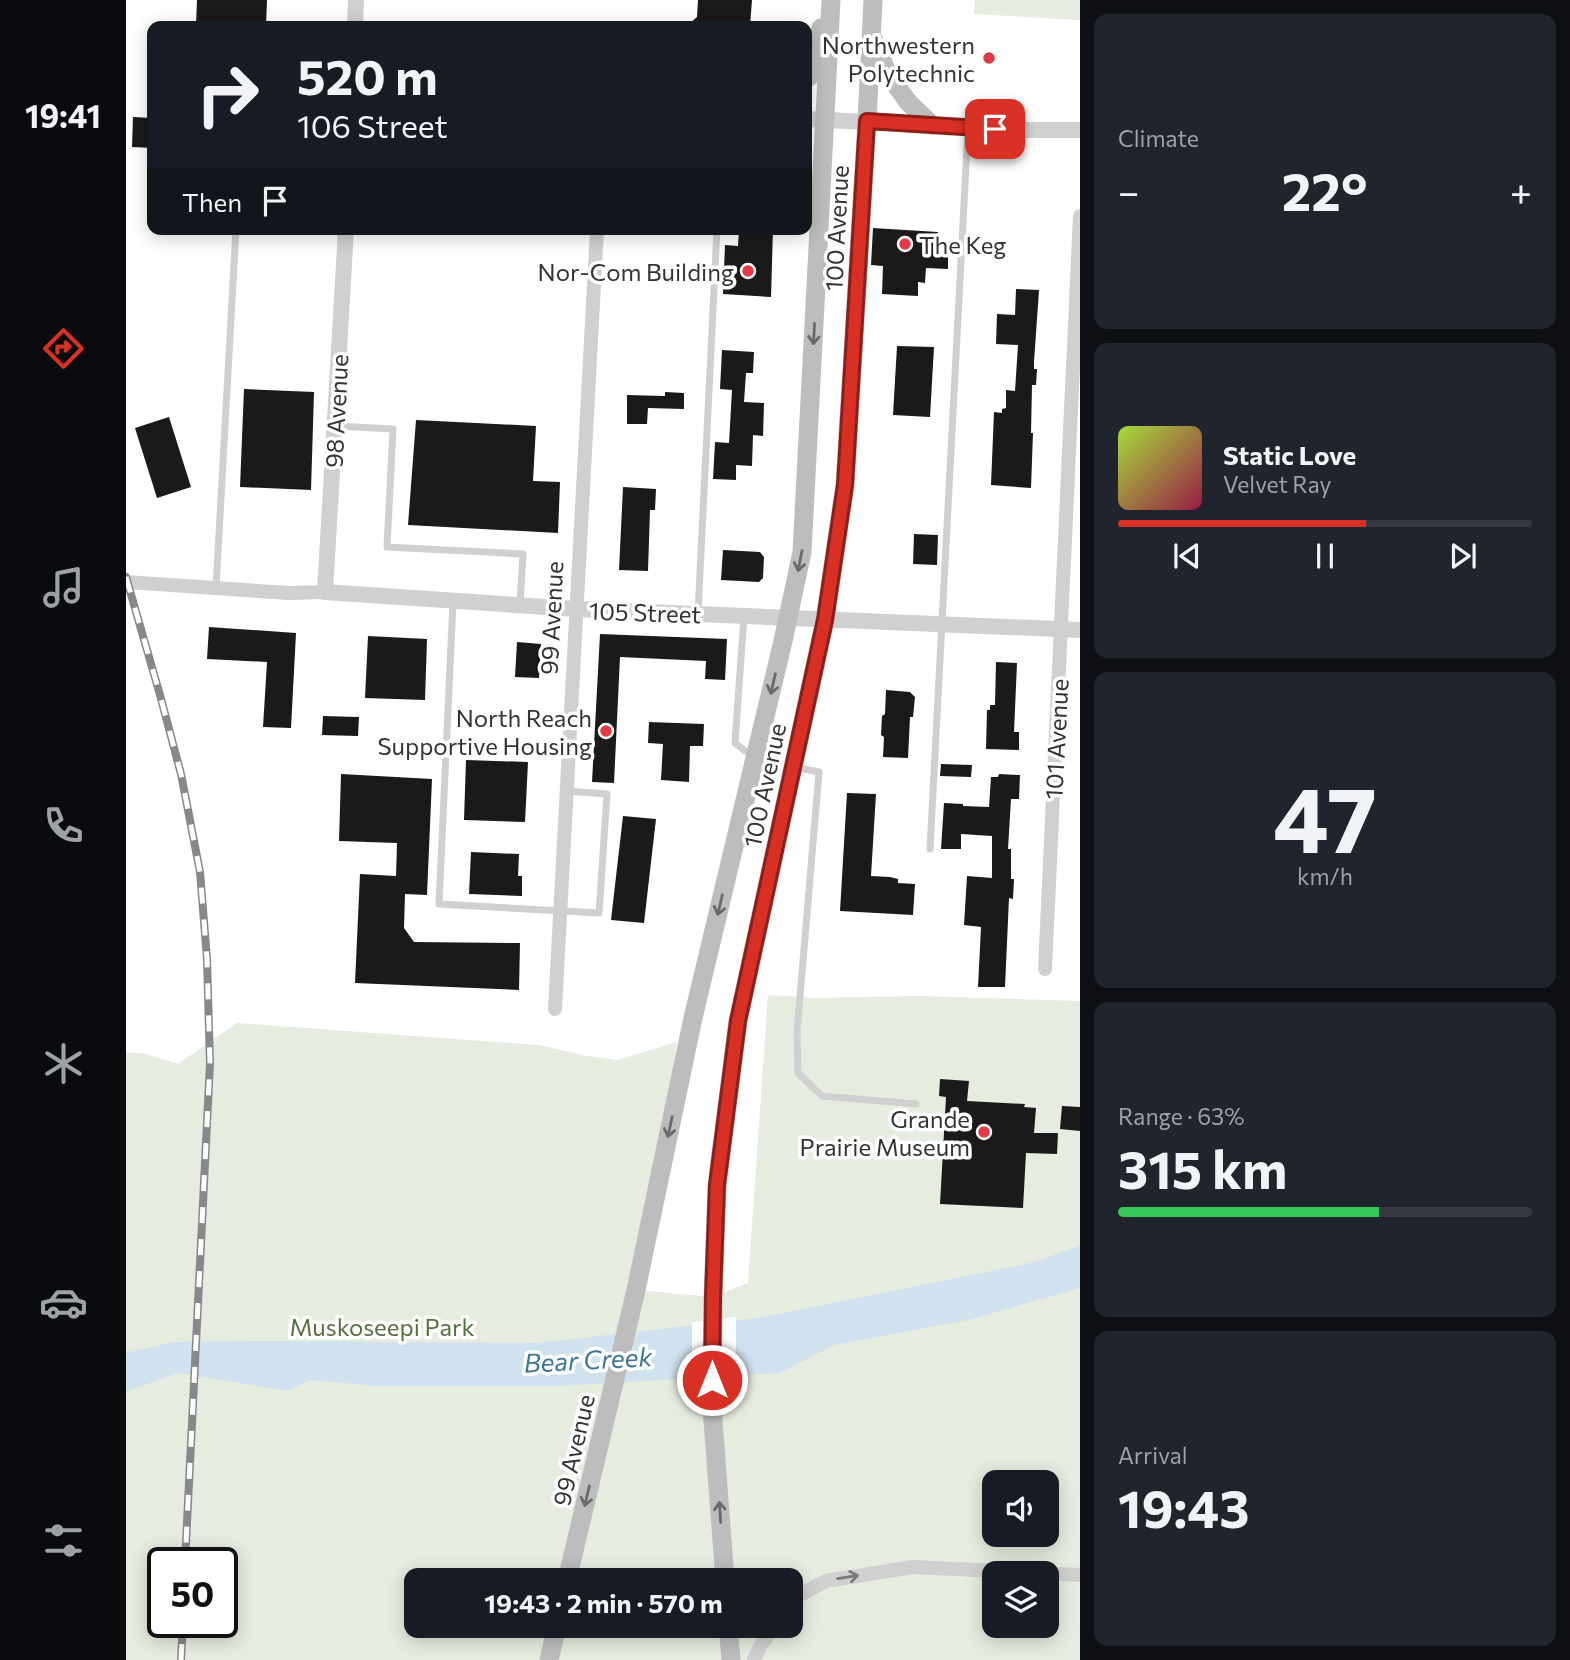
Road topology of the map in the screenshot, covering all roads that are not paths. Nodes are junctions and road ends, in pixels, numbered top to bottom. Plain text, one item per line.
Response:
1 (356, 0) edge
2 (830, 0) edge
3 (873, 0) edge
4 (355, 21) edge
5 (871, 35) junction
6 (812, 68) edge
7 (816, 119) edge
8 (867, 121) junction
9 (932, 125) junction
10 (968, 127) junction
11 (1080, 130) edge
12 (1080, 216) edge
13 (236, 235) edge
14 (346, 235) edge
15 (597, 235) edge
16 (717, 235) edge
17 (335, 426) junction
18 (126, 582) edge
19 (216, 588) junction
20 (326, 592) junction
21 (453, 601) junction
22 (520, 606) junction
23 (576, 610) junction
24 (698, 614) junction
25 (744, 616) junction
26 (788, 617) junction
27 (825, 620) junction
28 (942, 624) junction
29 (1061, 629) junction
30 (1080, 629) edge
31 (755, 758) junction
32 (793, 766) junction
33 (566, 791) junction
34 (930, 849) dead end
35 (561, 910) junction
36 (1045, 969) dead end
37 (555, 1009) dead end
38 (916, 1104) dead end
39 (636, 1290) joint
40 (571, 1568) edge
41 (724, 1568) edge
42 (1080, 1575) edge
43 (803, 1593) edge
44 (554, 1638) edge
45 (730, 1638) edge
46 (766, 1638) edge
47 (549, 1660) edge
48 (731, 1660) edge
49 (754, 1660) edge

1 - 4 street
2 - 6 main road
2 - 7 main road, 100 Avenue
3 - 5 main road, 100 Avenue
5 - 8 main road, 100 Avenue
5 - 9 main road
7 - 8 street
7 -> 26 main road, 100 Avenue
8 - 9 street
8 - 27 main road, 100 Avenue
9 - 10 street
10 - 11 street
10 - 28 lane
12 - 29 street, 101 Avenue
13 - 19 lane
14 - 17 street, 98 Avenue
15 - 23 street, 99 Avenue
16 - 24 lane
17 - 20 street, 98 Avenue
17 - 22 lane
18 - 19 street, 105 Street
19 - 20 street, 105 Street
20 - 21 street, 105 Street
21 - 22 street, 105 Street
21 - 35 lane
22 - 23 street, 105 Street
23 - 24 street, 105 Street
23 - 33 street, 99 Avenue
24 - 25 street, 105 Street
25 - 26 street, 105 Street
25 - 31 lane
26 - 27 street, 105 Street
26 -> 31 main road, 100 Avenue
27 - 28 street, 105 Street
27 - 32 main road, 100 Avenue
28 - 29 street, 105 Street
28 - 34 lane
29 - 30 street, 105 Street
29 - 36 street, 101 Avenue
31 -> 39 main road, 100 Avenue
32 - 38 lane
41 -> 32 main road, 100 Avenue
33 - 35 street, 99 Avenue
33 - 35 lane
35 - 37 street, 99 Avenue
39 -> 40 main road, 99 Avenue
43 -> 42 street
44 - 47 main road
45 - 48 main road
46 - 49 street

